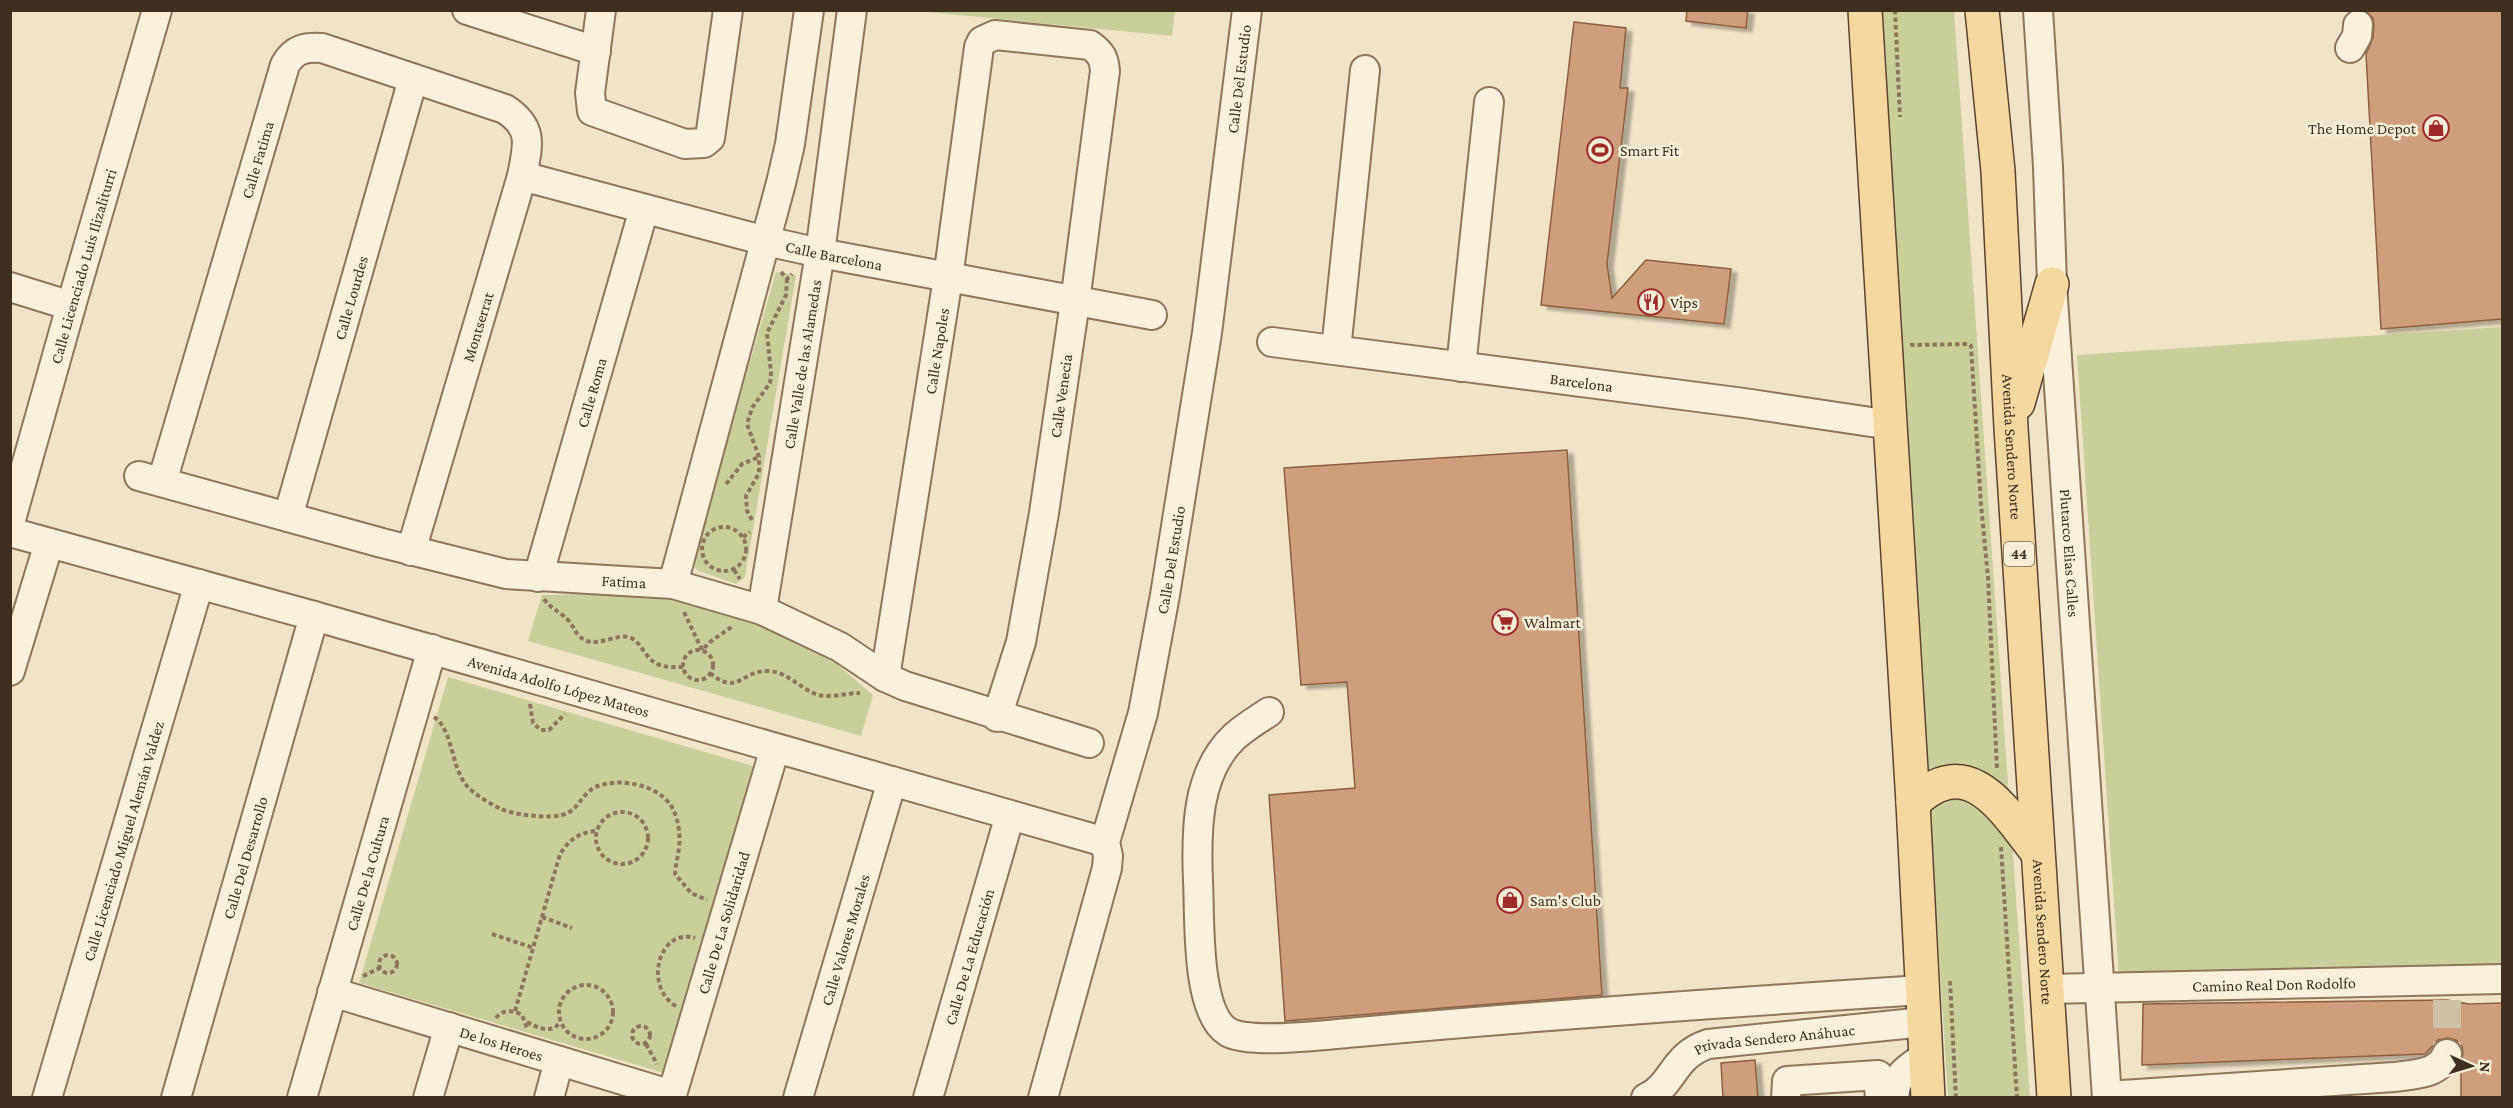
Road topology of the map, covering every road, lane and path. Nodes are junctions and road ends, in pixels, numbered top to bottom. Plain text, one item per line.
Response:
1 (157, 10) edge
2 (467, 10) edge
3 (600, 10) edge
4 (728, 10) edge
5 (809, 10) edge
6 (852, 10) edge
7 (1247, 10) edge
8 (1846, 10) edge
9 (1865, 10) edge
10 (1895, 10) edge
11 (1982, 10) edge
12 (2038, 10) edge
13 (995, 35) joint
14 (596, 51) junction
15 (1867, 53) junction
16 (1365, 70) dead end
17 (413, 79) junction
18 (1489, 102) dead end
19 (505, 109) joint
20 (1900, 118) dead end
21 (522, 176) junction
22 (644, 209) junction
23 (766, 241) junction
24 (820, 253) junction
25 (948, 278) junction
26 (787, 279) dead end
27 (2052, 284) junction
28 (10, 287) edge
29 (1075, 302) junction
30 (70, 306) junction
31 (1152, 315) dead end
32 (1911, 334) dead end
33 (1272, 342) dead end
34 (1335, 350) junction
35 (1461, 367) junction
36 (1891, 425) junction
37 (2011, 428) junction
38 (759, 457) junction
39 (151, 479) joint
40 (724, 486) dead end
41 (288, 517) junction
42 (707, 523) dead end
43 (10, 524) edge
44 (711, 531) junction
45 (10, 532) edge
46 (743, 537) junction
47 (48, 543) junction
48 (411, 551) junction
49 (199, 584) junction
50 (679, 586) junction
51 (545, 587) junction
52 (753, 607) junction
53 (314, 616) junction
54 (432, 649) junction
55 (702, 650) junction
56 (683, 667) junction
57 (10, 671) edge
58 (710, 673) junction
59 (885, 677) junction
60 (855, 686) dead end
61 (860, 693) junction
62 (519, 700) dead end
63 (530, 704) junction
64 (539, 706) dead end
65 (556, 711) dead end
66 (1269, 712) dead end
67 (428, 714) dead end
68 (565, 714) junction
69 (577, 717) dead end
70 (997, 717) junction
71 (1089, 743) dead end
72 (774, 748) junction
73 (892, 781) junction
74 (1913, 803) junction
75 (1999, 805) junction
76 (1010, 815) junction
77 (597, 831) junction
78 (1105, 842) junction
79 (2037, 852) junction
80 (707, 910) dead end
81 (542, 918) junction
82 (572, 928) dead end
83 (492, 934) dead end
84 (699, 939) dead end
85 (534, 948) junction
86 (380, 968) junction
87 (2502, 979) edge
88 (343, 986) junction
89 (2099, 988) junction
90 (2046, 989) junction
91 (1922, 990) junction
92 (682, 996) dead end
93 (515, 1011) junction
94 (526, 1021) junction
95 (560, 1022) junction
96 (1924, 1022) junction
97 (505, 1024) dead end
98 (449, 1027) junction
99 (516, 1028) dead end
100 (646, 1044) junction
101 (2447, 1054) dead end
102 (1926, 1056) junction
103 (664, 1059) dead end
104 (559, 1061) junction
105 (649, 1066) dead end
106 (668, 1087) edge
107 (2107, 1097) edge
108 (47, 1098) edge
109 (176, 1098) edge
110 (302, 1098) edge
111 (428, 1098) edge
112 (549, 1098) edge
113 (798, 1098) edge
114 (928, 1098) edge
115 (1043, 1098) edge
116 (1646, 1098) edge
117 (1786, 1098) edge
118 (1880, 1098) edge
119 (1894, 1098) edge
120 (1928, 1098) edge
121 (2017, 1098) edge
122 (2054, 1098) edge

1 - 30 street, Calle Licenciado Luis Ilizaliturri
2 - 14 street
3 - 14 street
4 - 14 street
5 - 23 street
6 - 24 street, Calle Valle de las Alamedas
7 - 78 street, Calle Del Estudio
8 - 15 main road
9 - 15 main road
10 - 20 path
11 - 37 main road, Avenida Sendero Norte / 44
12 - 27 street, Plutarco Elias Calles
13 - 25 street, Calle Napoles
13 - 29 street, Calle Venecia
15 - 36 main road
16 - 34 street
17 - 19 street, Calle Fatima
17 - 39 street, Calle Fatima
17 - 41 street, Calle Lourdes
18 - 35 street
19 - 21 street, Montserrat
21 - 22 street, Calle Barcelona
21 - 48 street, Montserrat
22 - 23 street, Calle Barcelona
22 - 51 street, Calle Roma
23 - 24 street, Calle Barcelona
23 - 50 street
24 - 25 street, Calle Barcelona
24 - 52 street, Calle Valle de las Alamedas
25 - 29 street, Calle Barcelona
25 - 59 street, Calle Napoles
26 - 38 path
27 - 37 main road
27 - 89 street, Plutarco Elias Calles
28 - 30 street
29 - 31 street, Calle Barcelona
29 - 70 street, Calle Venecia
30 - 43 street, Calle Licenciado Luis Ilizaliturri
32 - 75 path
33 - 34 street, Barcelona
34 - 35 street, Barcelona
35 - 36 street, Barcelona
36 - 74 main road
37 - 79 main road, Avenida Sendero Norte / 44
38 - 40 path
38 - 46 path
39 - 41 street, Fatima
41 - 48 street, Fatima
42 - 44 path
44 - 46 path
44 - 46 path
45 - 47 street, Avenida Adolfo López Mateos
47 - 49 street, Avenida Adolfo López Mateos
47 - 57 street
48 - 51 street, Fatima
49 - 53 street, Avenida Adolfo López Mateos
49 - 108 street, Calle Licenciado Miguel Alemán Valdez
50 - 51 street, Fatima
50 - 52 street, Fatima
50 - 55 path
51 - 56 path
52 - 55 path
52 - 59 street, Fatima
53 - 54 street, Avenida Adolfo López Mateos
53 - 109 street, Calle Del Desarrollo
54 - 72 street, Avenida Adolfo López Mateos
54 - 88 street, Calle De la Cultura
55 - 56 path
55 - 58 path
56 - 58 path
58 - 61 path
59 - 61 path
59 - 70 street, Fatima
60 - 61 path
62 - 63 path
63 - 64 path
63 - 68 path
65 - 68 path
66 - 91 street
67 - 80 path
68 - 69 path
70 - 71 street, Fatima
72 - 73 street, Avenida Adolfo López Mateos
72 - 106 street, Calle De La Solidaridad
73 - 76 street, Avenida Adolfo López Mateos
73 - 113 street, Calle Valores Morales
74 - 75 main road
74 - 91 main road
75 - 79 main road
75 - 121 path
76 - 78 street, Avenida Adolfo López Mateos
76 - 114 street, Calle De La Educación
77 - 77 path
77 - 81 path
78 - 115 street, Calle Del Estudio
79 - 90 main road, Avenida Sendero Norte / 44
81 - 82 path
81 - 85 path
83 - 85 path
84 - 92 path
85 - 93 path
86 - 86 path
86 - 88 path
87 - 89 street, Camino Real Don Rodolfo
88 - 98 street, De los Heroes
88 - 110 street, Calle De la Cultura
89 - 90 street, Camino Real Don Rodolfo
89 - 107 street, Plutarco Elias Calles
90 - 122 main road, Avenida Sendero Norte / 44
91 - 96 main road
93 - 94 path
93 - 97 path
94 - 95 path
94 - 99 path
95 - 95 path
96 - 102 main road
96 - 116 street, Privada Sendero Anáhuac
98 - 104 street, De los Heroes
98 - 111 street
100 - 100 path
100 - 106 path
101 - 107 street
102 - 119 street
102 - 120 main road
103 - 106 path
104 - 106 street, De los Heroes
104 - 112 street
105 - 106 path
117 - 118 street

